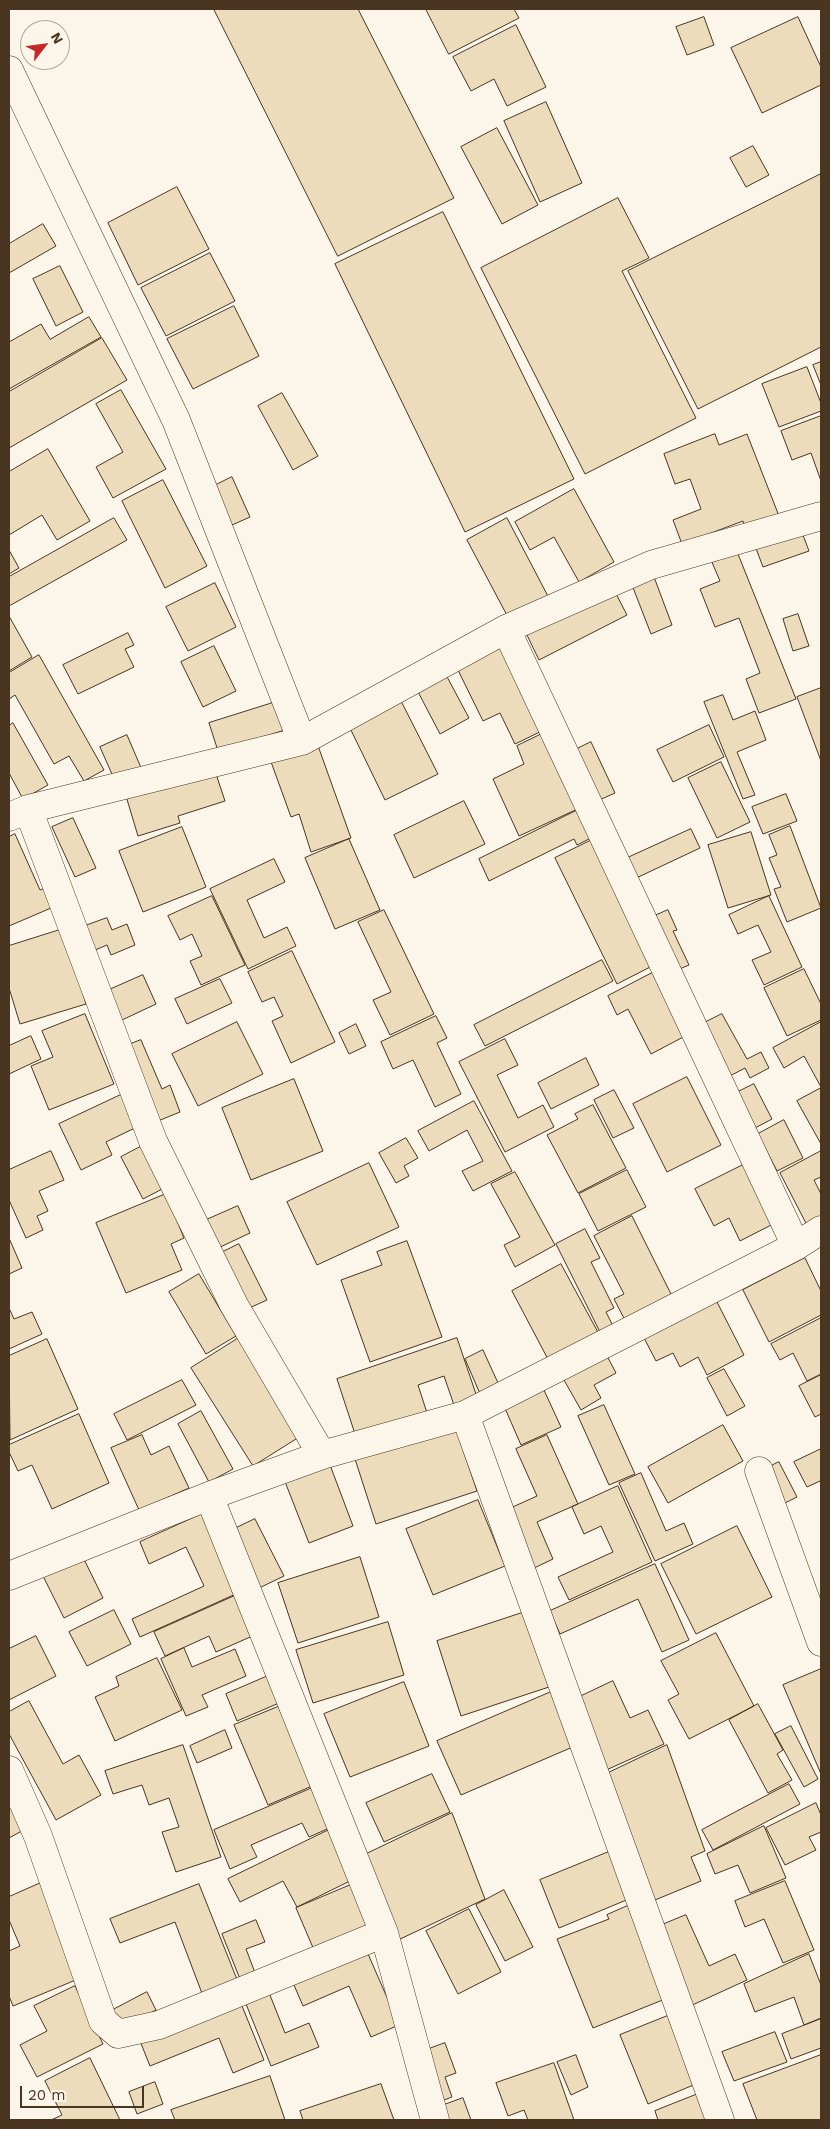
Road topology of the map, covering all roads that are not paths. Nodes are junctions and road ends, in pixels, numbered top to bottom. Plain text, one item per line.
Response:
1 (9, 70) edge
2 (821, 516) edge
3 (506, 629) junction
4 (302, 741) junction
5 (18, 813) edge
6 (821, 1230) edge
7 (796, 1246) junction
8 (465, 1415) junction
9 (322, 1455) junction
10 (759, 1470) dead end
11 (209, 1496) junction
12 (9, 1576) edge
13 (821, 1642) edge
14 (9, 1770) edge
15 (384, 1933) junction
16 (435, 2120) edge
17 (720, 2120) edge

1 - 4 street
2 - 3 street
3 - 4 street
3 - 7 street
4 - 5 street
5 - 9 street
6 - 7 street
7 - 8 street
8 - 9 street
8 - 17 street
9 - 11 street
10 - 13 street
11 - 12 street
11 - 15 street
14 - 15 street
15 - 16 street

